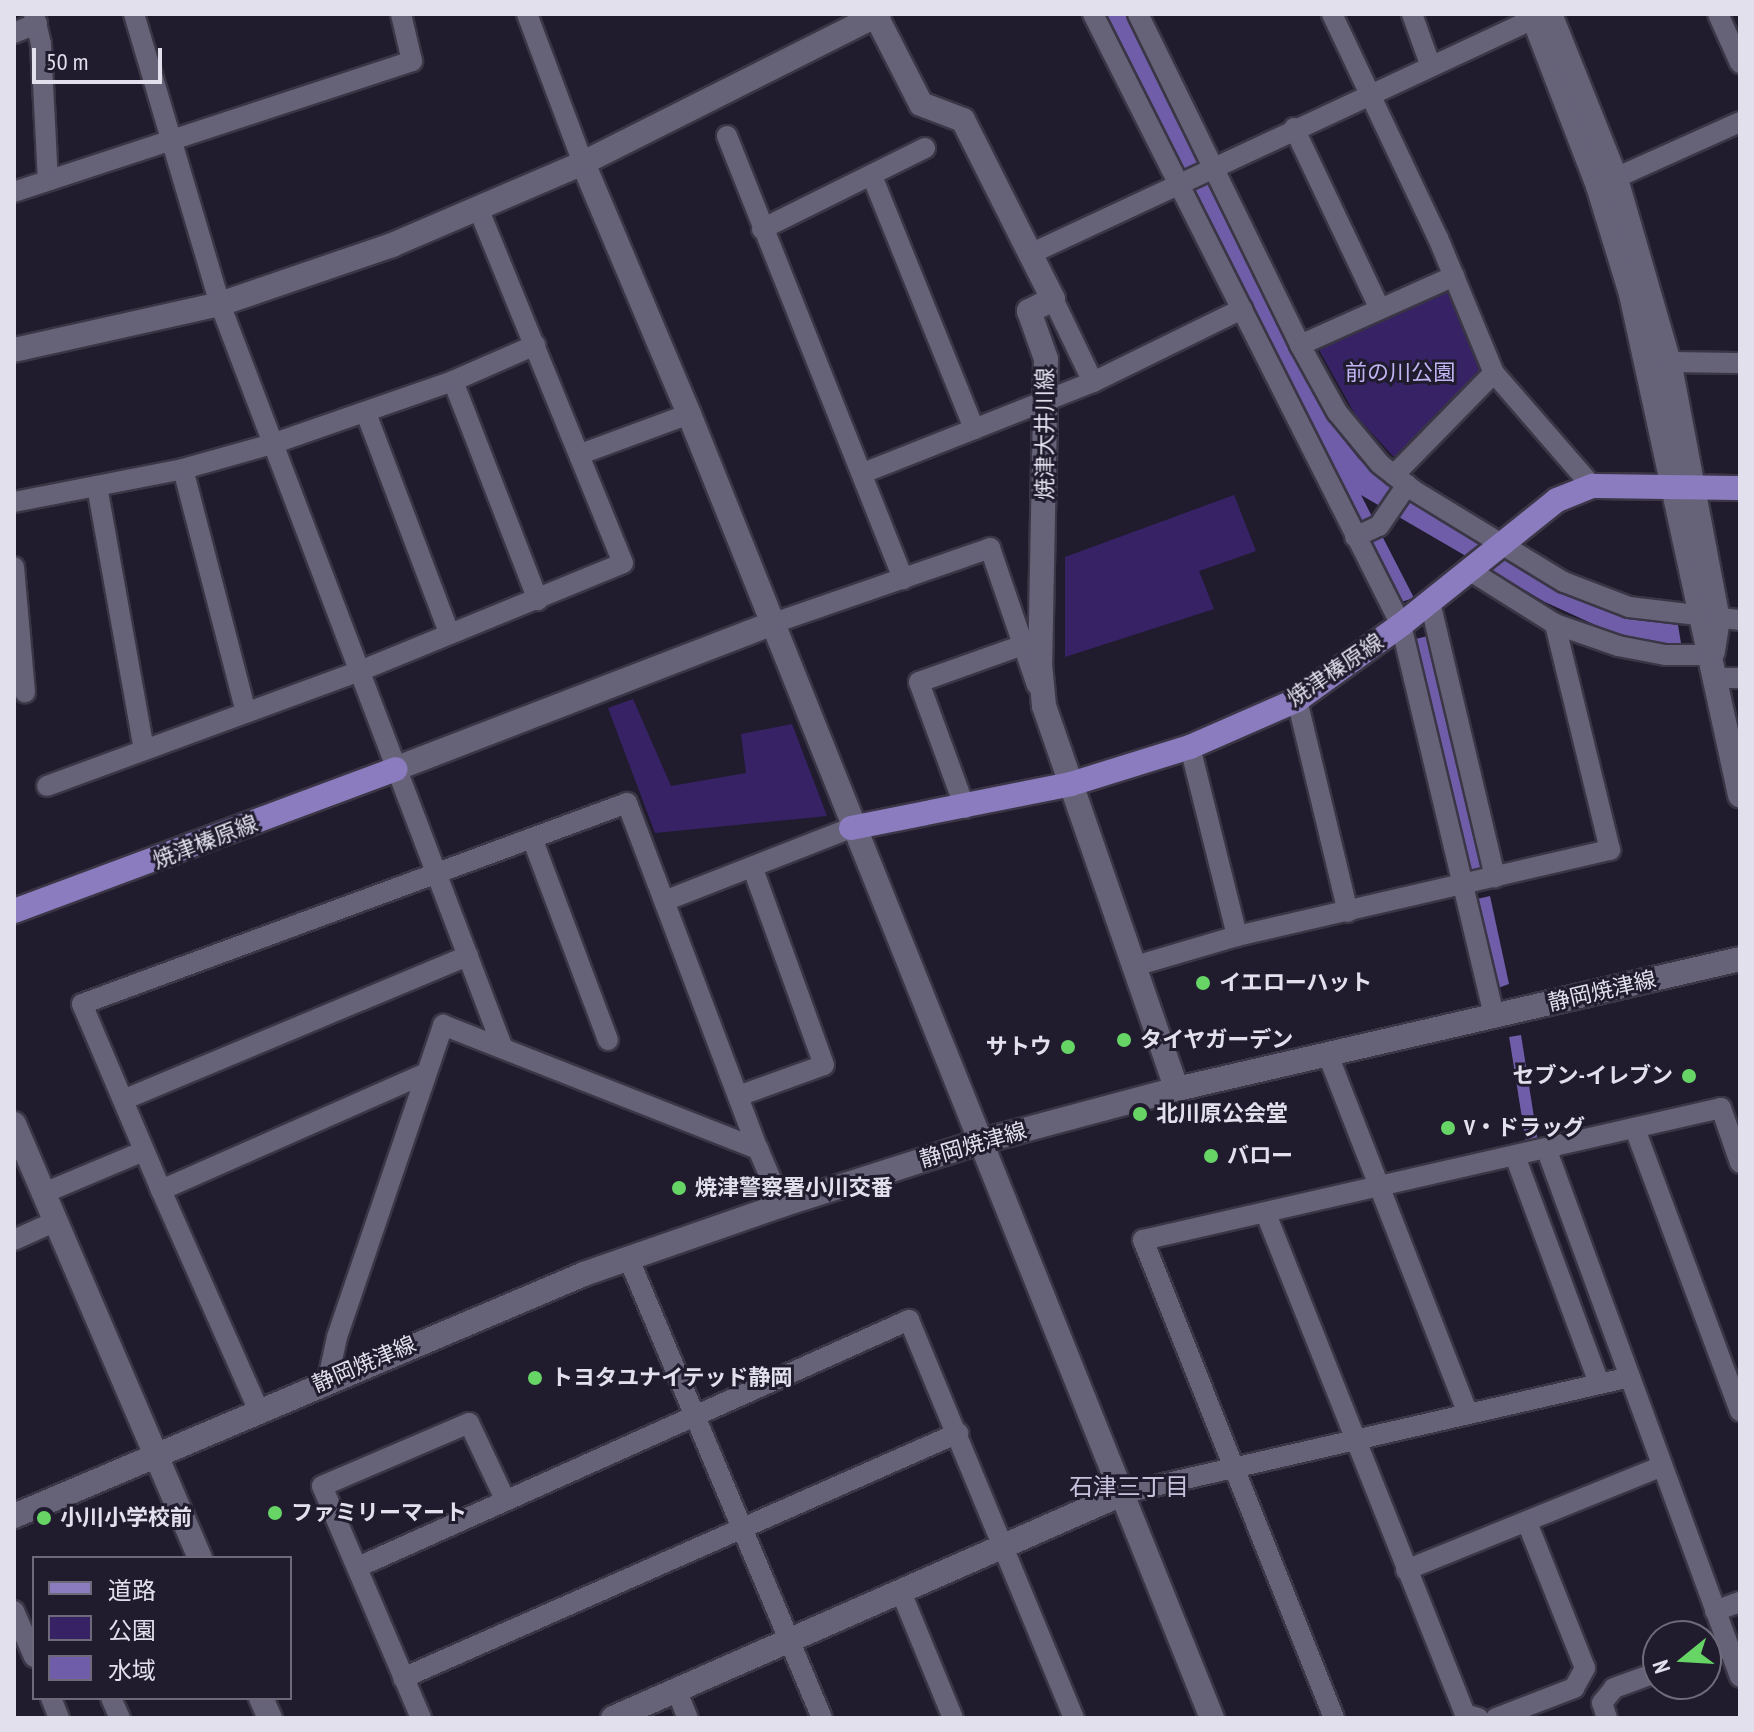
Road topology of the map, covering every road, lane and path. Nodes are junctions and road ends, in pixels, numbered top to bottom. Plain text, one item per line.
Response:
1 (134, 14) edge
2 (401, 14) edge
3 (527, 14) edge
4 (1093, 14) edge
5 (1138, 14) edge
6 (1332, 14) edge
7 (1412, 14) edge
8 (1718, 14) edge
9 (877, 15) edge
10 (1540, 15) edge
11 (35, 18) edge
12 (14, 33) edge
13 (1740, 63) edge
14 (1430, 64) junction
15 (1369, 94) junction
16 (1740, 122) edge
17 (1294, 128) junction
18 (727, 136) dead end
19 (171, 140) junction
20 (925, 148) dead end
21 (583, 163) junction
22 (1213, 166) junction
23 (872, 176) junction
24 (48, 180) junction
25 (1179, 182) junction
26 (1607, 182) junction
27 (14, 192) edge
28 (479, 211) junction
29 (762, 229) junction
30 (1030, 254) junction
31 (1454, 276) junction
32 (1053, 299) junction
33 (220, 304) junction
34 (1242, 309) junction
35 (1380, 309) junction
36 (535, 345) junction
37 (1300, 345) junction
38 (14, 350) edge
39 (1668, 362) junction
40 (1740, 363) edge
41 (1494, 373) junction
42 (453, 381) junction
43 (1093, 382) junction
44 (1047, 400) junction
45 (366, 413) junction
46 (689, 414) junction
47 (974, 429) junction
48 (272, 444) junction
49 (581, 454) junction
50 (183, 469) junction
51 (863, 473) junction
52 (1402, 483) junction
53 (97, 486) junction
54 (1592, 486) junction
55 (1685, 486) junction
56 (1740, 488) edge
57 (14, 502) edge
58 (1370, 528) junction
59 (1498, 544) junction
60 (14, 567) edge
61 (1472, 568) junction
62 (903, 579) junction
63 (538, 600) junction
64 (15, 610) edge
65 (1414, 615) junction
66 (1719, 618) edge
67 (771, 624) junction
68 (1555, 624) junction
69 (449, 633) junction
70 (1023, 645) junction
71 (1714, 666) junction
72 (360, 671) junction
73 (1740, 678) edge
74 (25, 693) dead end
75 (1297, 700) junction
76 (1044, 706) junction
77 (246, 712) junction
78 (1190, 747) junction
79 (144, 749) junction
80 (395, 769) junction
81 (1071, 784) junction
82 (47, 786) dead end
83 (1740, 795) edge
84 (965, 808) junction
85 (851, 828) junction
86 (532, 838) junction
87 (753, 869) junction
88 (435, 872) junction
89 (1495, 877) junction
90 (1464, 885) junction
91 (667, 900) junction
92 (14, 911) edge
93 (1348, 912) junction
94 (1237, 936) junction
95 (468, 956) junction
96 (1740, 959) edge
97 (1135, 966) junction
98 (1494, 1016) junction
99 (608, 1040) dead end
100 (502, 1046) junction
101 (1328, 1055) junction
102 (424, 1074) junction
103 (1177, 1089) junction
104 (741, 1095) junction
105 (123, 1100) junction
106 (14, 1124) edge
107 (1635, 1129) junction
108 (979, 1142) junction
109 (1546, 1148) junction
110 (758, 1149) junction
111 (144, 1151) junction
112 (1515, 1156) junction
113 (1740, 1163) edge
114 (1379, 1186) junction
115 (161, 1190) junction
116 (44, 1193) junction
117 (782, 1205) junction
118 (1266, 1214) junction
119 (56, 1221) junction
120 (14, 1240) edge
121 (628, 1257) junction
122 (1630, 1377) junction
123 (328, 1379) junction
124 (1599, 1383) junction
125 (258, 1409) junction
126 (1740, 1411) edge
127 (1468, 1414) junction
128 (695, 1419) junction
129 (958, 1433) junction
130 (1354, 1441) junction
131 (155, 1453) junction
132 (1662, 1466) junction
133 (1233, 1469) junction
134 (1124, 1493) junction
135 (505, 1499) junction
136 (14, 1516) edge
137 (1527, 1522) junction
138 (742, 1530) junction
139 (1006, 1547) junction
140 (199, 1556) edge
141 (358, 1567) junction
142 (1406, 1570) junction
143 (901, 1592) junction
144 (1740, 1602) edge
145 (1715, 1611) junction
146 (22, 1616) edge
147 (790, 1639) junction
148 (1728, 1646) junction
149 (1722, 1648) edge
150 (32, 1650) edge
151 (1740, 1677) edge
152 (403, 1678) junction
153 (1642, 1678) edge
154 (676, 1689) junction
155 (421, 1718) edge
156 (613, 1718) edge
157 (688, 1718) edge
158 (822, 1718) edge
159 (953, 1718) edge
160 (1074, 1718) edge
161 (1212, 1718) edge
162 (1334, 1718) edge
163 (1478, 1718) edge
164 (1496, 1718) edge
165 (1607, 1718) edge

1 - 19 street
2 - 19 street
3 - 21 street
4 - 25 street
5 - 22 street
6 - 15 street
7 - 14 street
8 - 13 street
9 - 21 street
9 - 30 street
10 - 14 street
10 - 26 street
11 - 12 street
11 - 24 street
14 - 15 street
15 - 17 street
15 - 31 street
16 - 26 street
17 - 22 street
17 - 35 street
18 - 29 street
19 - 24 street
19 - 33 street
20 - 23 street
21 - 28 street
21 - 46 street
22 - 25 street
22 - 37 street
23 - 29 street
23 - 47 street
24 - 27 street
25 - 30 street
25 - 34 street
26 - 39 street
26 - 55 street
28 - 33 street
28 - 36 street
29 - 51 street
30 - 32 street
31 - 35 street
31 - 41 street
32 - 43 street
32 - 44 street, 焼津大井川線
33 - 38 street
33 - 48 street
34 - 43 street
34 - 58 street
35 - 37 street
36 - 42 street
36 - 49 street
37 - 52 street
39 - 40 street
39 - 55 street
41 - 52 street
41 - 54 street
42 - 45 street
42 - 63 street
43 - 44 street
44 - 47 street
44 - 76 street, 焼津大井川線
45 - 48 street
45 - 69 street
46 - 49 street
46 - 67 street
47 - 51 street
48 - 50 street
48 - 72 street
49 - 63 street
50 - 53 street
50 - 77 street
51 - 62 street
52 - 58 street
52 - 59 street
53 - 57 street
53 - 79 street
54 - 55 main road, 焼津榛原線
54 - 59 main road, 焼津榛原線
55 - 56 main road, 焼津榛原線
55 - 66 street
58 - 65 street
59 - 61 main road, 焼津榛原線
59 - 66 street
60 - 64 street
61 - 65 main road, 焼津榛原線
61 - 68 street
62 - 67 street
62 - 70 street
63 - 69 street
64 - 74 street
65 - 75 main road, 焼津榛原線
65 - 89 street
65 - 90 street
66 - 71 street
67 - 80 street
67 - 85 street
68 - 71 street
68 - 89 street
69 - 72 street
70 - 76 street
70 - 84 street
71 - 73 street
71 - 83 street
72 - 77 street
72 - 80 street
75 - 78 main road, 焼津榛原線
75 - 93 street
76 - 81 street, 焼津大井川線
77 - 79 street
78 - 81 main road, 焼津榛原線
78 - 94 street
79 - 82 street
80 - 88 street
80 - 92 main road, 焼津榛原線
81 - 84 main road, 焼津榛原線
81 - 97 street, 焼津大井川線
84 - 85 main road, 焼津榛原線
85 - 87 street
85 - 108 street
86 - 88 street
86 - 91 street
86 - 99 street
87 - 91 street
87 - 104 street
88 - 95 street
88 - 105 street
89 - 90 street
90 - 93 street
90 - 98 street
91 - 104 street
93 - 94 street
94 - 97 street
95 - 100 street
95 - 105 street
96 - 98 street, 静岡焼津線
97 - 103 street, 焼津大井川線
98 - 101 street, 静岡焼津線
100 - 102 street
100 - 110 street
101 - 103 street, 静岡焼津線
101 - 114 street
102 - 115 street
102 - 123 street
103 - 108 street, 静岡焼津線
104 - 110 street
105 - 111 street
106 - 116 street
107 - 109 street
107 - 113 street
107 - 126 street
108 - 117 street, 静岡焼津線
108 - 134 street
109 - 112 street
109 - 122 street
110 - 117 street
111 - 115 street
111 - 116 street
112 - 114 street
112 - 124 street
114 - 118 street
114 - 127 street
115 - 125 street
116 - 119 street
117 - 121 street, 静岡焼津線
118 - 130 street
118 - 133 street
119 - 120 street
119 - 131 street
121 - 123 street, 静岡焼津線
121 - 128 street
122 - 124 street
122 - 132 street
123 - 125 street, 静岡焼津線
124 - 127 street
125 - 131 street, 静岡焼津線
127 - 130 street
128 - 129 street
128 - 135 street
128 - 138 street
129 - 138 street
129 - 139 street
130 - 133 street
130 - 142 street
131 - 136 street, 静岡焼津線
131 - 140 street
132 - 137 street
132 - 145 street
133 - 134 street
133 - 162 street
134 - 139 street
134 - 161 street
135 - 141 street
135 - 141 street
137 - 142 street
137 - 164 street
138 - 147 street
138 - 152 street
139 - 143 street
139 - 160 street
141 - 152 street
142 - 163 street
143 - 147 street
143 - 159 street
144 - 145 street
145 - 148 street
146 - 150 street
147 - 154 street
147 - 158 street
148 - 149 street
148 - 151 street
152 - 155 street
153 - 165 street
154 - 156 street
154 - 157 street

